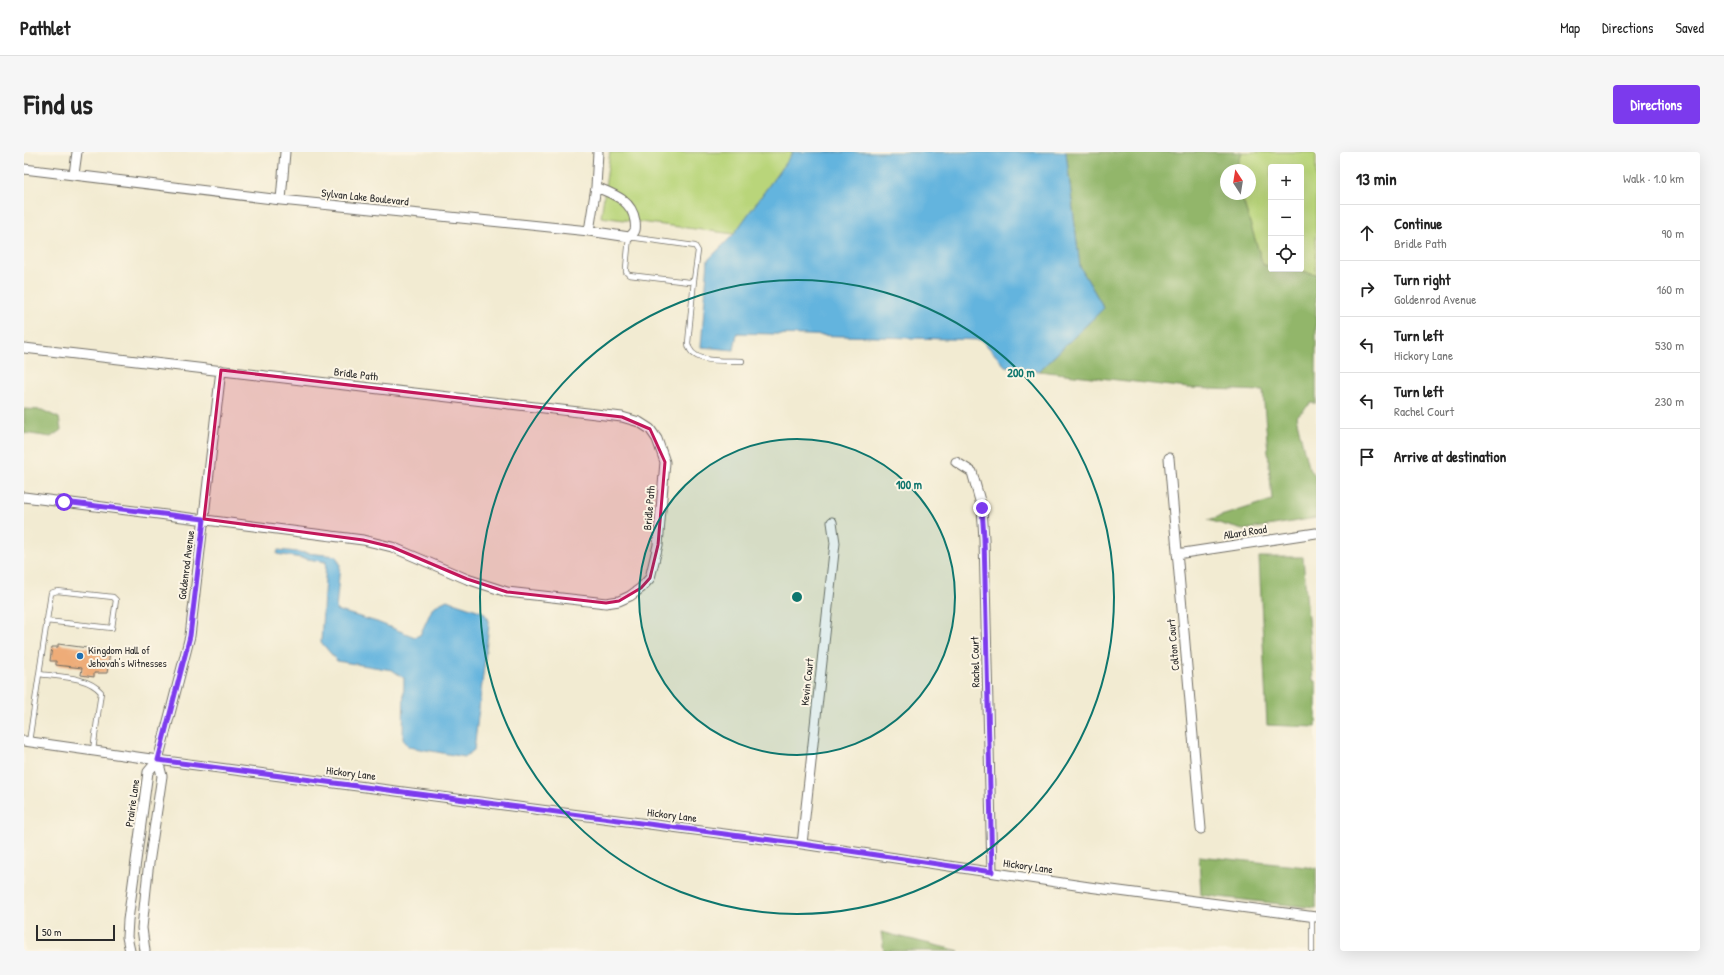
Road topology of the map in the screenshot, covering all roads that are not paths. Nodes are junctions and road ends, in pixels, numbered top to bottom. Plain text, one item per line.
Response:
1 (77, 152) edge
2 (285, 152) edge
3 (598, 152) edge
4 (24, 168) edge
5 (74, 174) junction
6 (596, 187) junction
7 (281, 200) junction
8 (589, 231) junction
9 (629, 237) junction
10 (694, 280) junction
11 (24, 348) edge
12 (742, 361) dead end
13 (221, 370) junction
14 (1169, 458) dead end
15 (956, 462) dead end
16 (24, 497) edge
17 (204, 519) junction
18 (832, 522) dead end
19 (1316, 533) edge
20 (1177, 554) junction
21 (46, 621) junction
22 (39, 674) junction
23 (27, 741) edge
24 (93, 750) junction
25 (158, 760) junction
26 (1201, 829) dead end
27 (802, 844) junction
28 (135, 867) junction
29 (148, 870) junction
30 (992, 872) junction
31 (1314, 916) edge
32 (144, 947) edge
33 (130, 949) edge
34 (1312, 951) edge

1 - 5 street
2 - 7 street
3 - 6 street
4 - 5 street, Sylvan Lake Boulevard
5 - 7 street, Sylvan Lake Boulevard
6 - 8 street
6 - 9 street
7 - 8 street, Sylvan Lake Boulevard
8 - 9 street, Sylvan Lake Boulevard
9 - 10 lane
9 - 10 lane
10 - 12 lane
11 - 13 street, Bridle Path
13 - 17 street, Goldenrod Avenue
13 - 17 street, Bridle Path
14 - 20 street, Colton Court
15 - 30 street, Rachel Court
16 - 17 street, Bridle Path
17 - 25 street, Goldenrod Avenue
18 - 27 street, Kevin Court
19 - 20 street, Allard Road
20 - 26 street, Colton Court
21 - 21 lane
21 - 22 lane
22 - 23 lane
22 - 24 lane
23 - 24 street, Hickory Lane
24 - 25 street, Hickory Lane
25 - 27 street, Hickory Lane
25 - 28 street, Prairie Lane
25 - 29 street, Prairie Lane
27 - 30 street, Hickory Lane
28 - 29 street
28 - 33 street, Prairie Lane
29 - 32 street, Prairie Lane
30 - 31 street, Hickory Lane
31 - 34 lane
32 - 33 street, Prairie Lane

